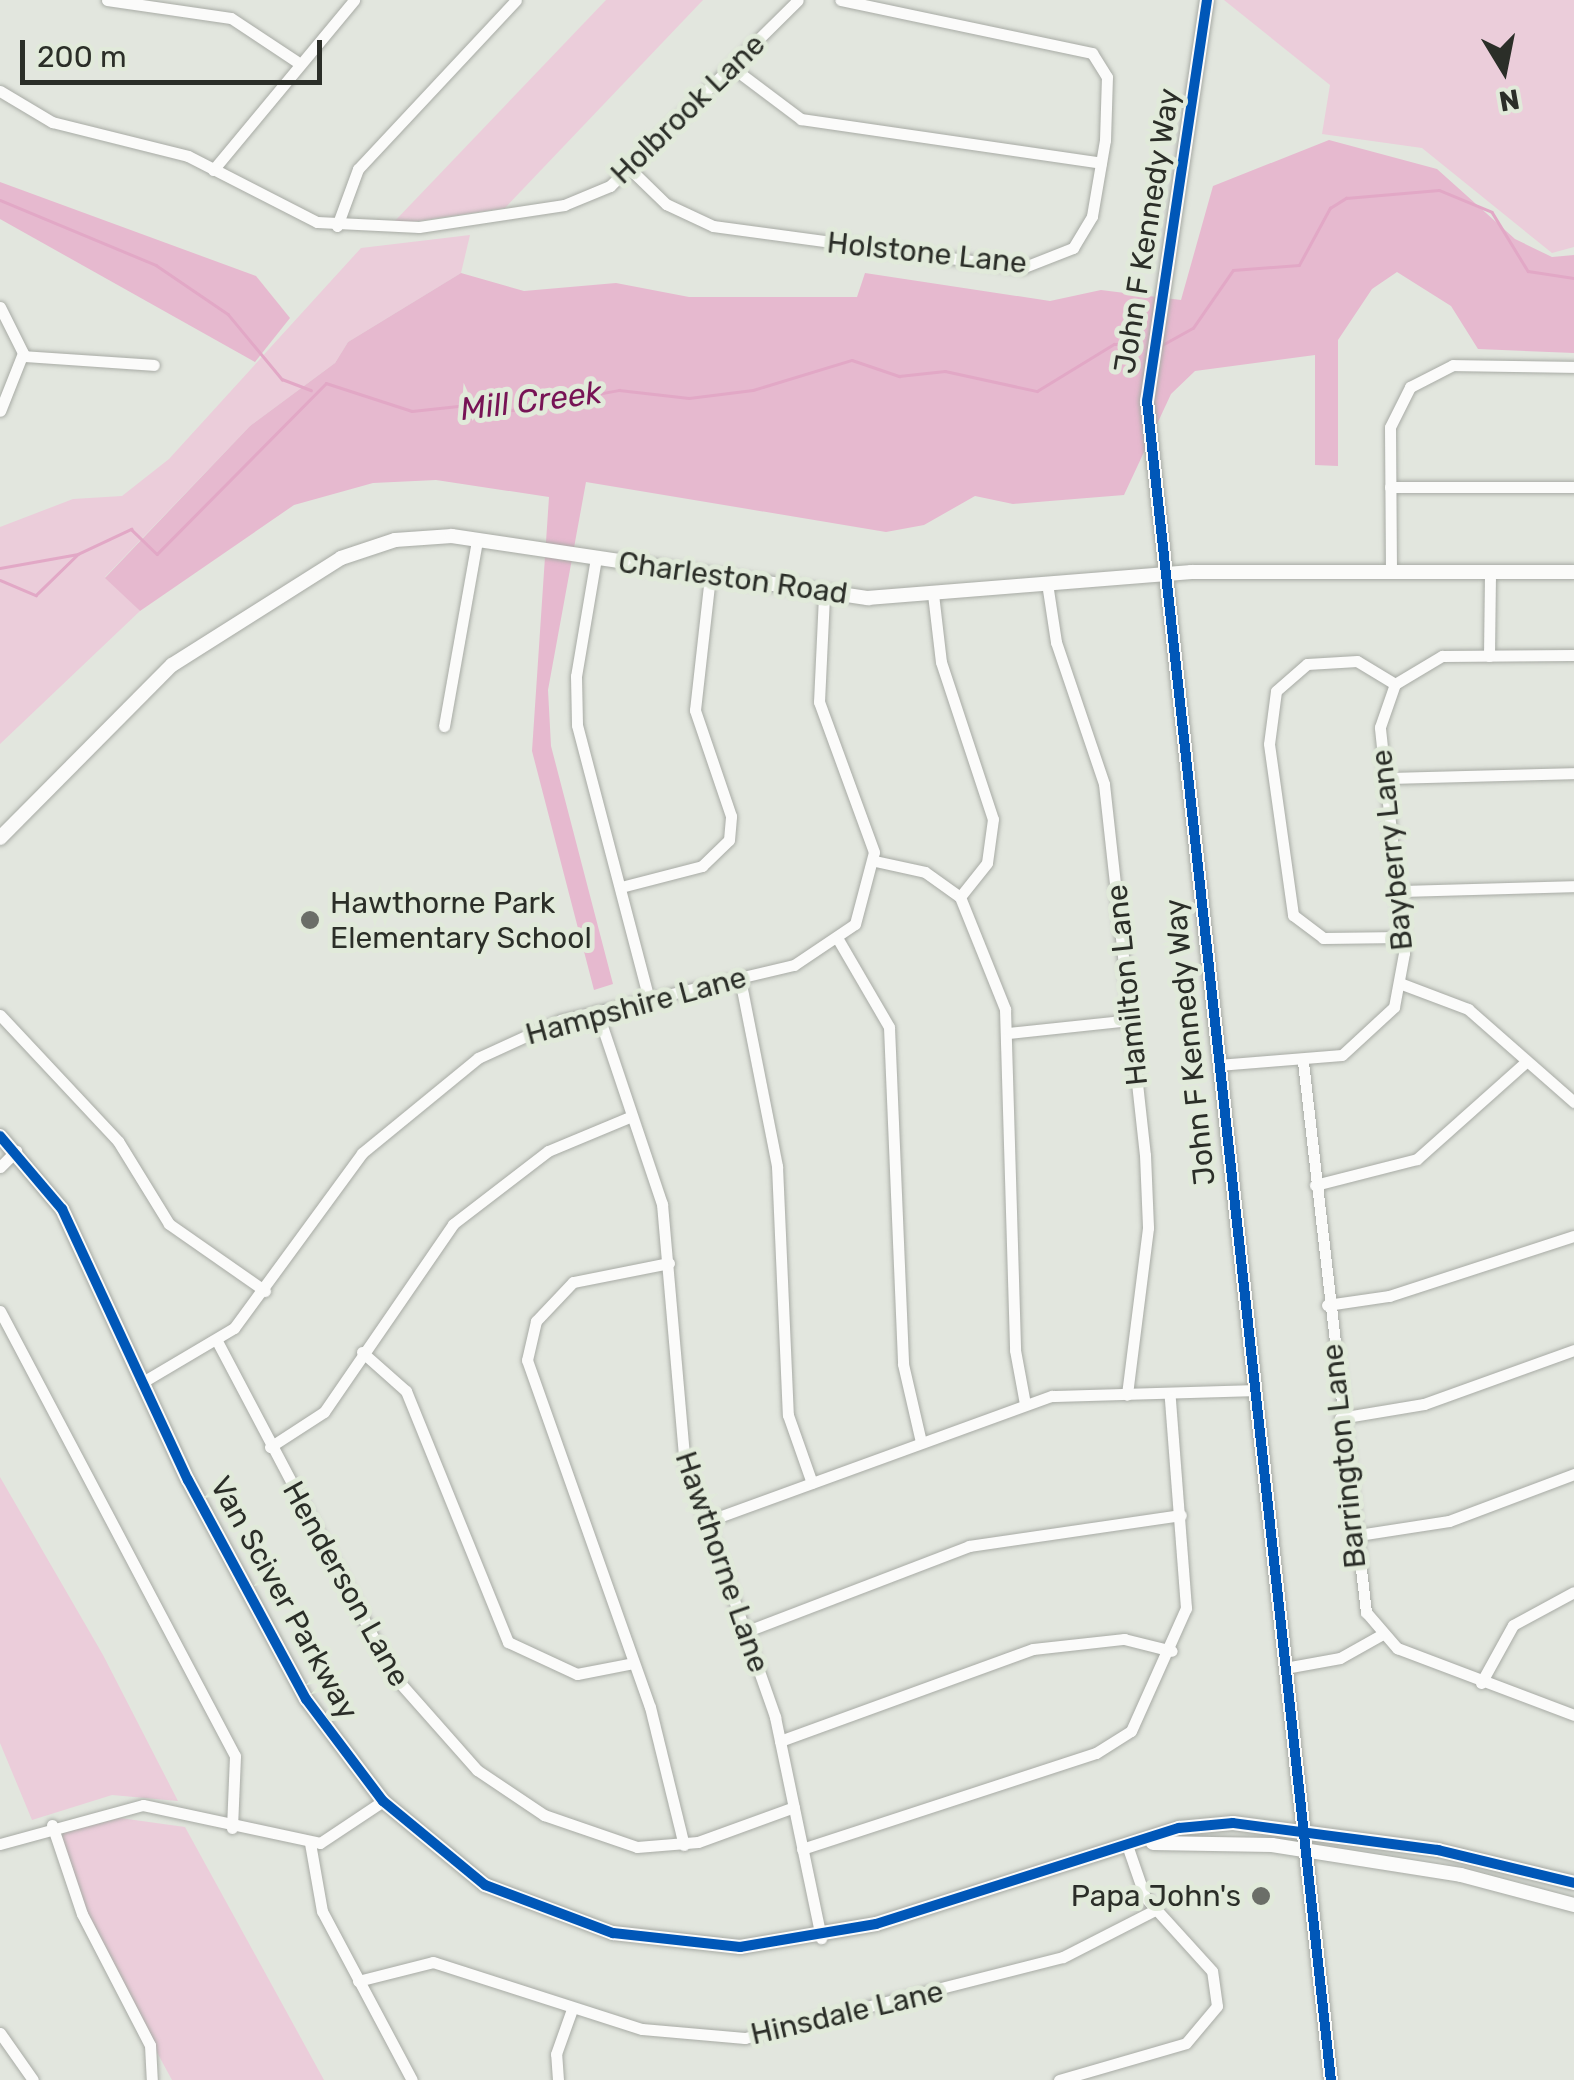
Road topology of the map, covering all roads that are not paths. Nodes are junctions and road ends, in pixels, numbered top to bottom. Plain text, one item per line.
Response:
1 (107, 0) edge
2 (354, 0) edge
3 (516, 0) edge
4 (798, 0) edge
5 (841, 0) edge
6 (1207, 0) edge
7 (296, 61) junction
8 (733, 68) junction
9 (0, 91) edge
10 (1100, 164) junction
11 (213, 170) junction
12 (631, 170) junction
13 (337, 226) junction
14 (0, 307) edge
15 (23, 356) junction
16 (154, 365) dead end
17 (1574, 367) edge
18 (0, 411) edge
19 (1390, 487) junction
20 (1574, 487) edge
21 (477, 540) junction
22 (596, 558) junction
23 (1391, 571) junction
24 (1574, 572) edge
25 (1165, 573) junction
26 (1490, 573) junction
27 (710, 576) junction
28 (1047, 583) junction
29 (824, 594) junction
30 (933, 594) junction
31 (1574, 655) edge
32 (1489, 656) junction
33 (1394, 684) junction
34 (444, 726) dead end
35 (1574, 772) edge
36 (1385, 778) junction
37 (0, 838) edge
38 (874, 862) junction
39 (1574, 886) edge
40 (621, 888) junction
41 (1398, 891) junction
42 (960, 897) junction
43 (1403, 936) junction
44 (839, 941) junction
45 (740, 979) junction
46 (1402, 984) junction
47 (649, 999) junction
48 (597, 1012) junction
49 (0, 1015) edge
50 (1130, 1020) junction
51 (1009, 1033) junction
52 (1302, 1062) junction
53 (1526, 1062) junction
54 (1218, 1065) junction
55 (1574, 1102) edge
56 (632, 1116) junction
57 (0, 1136) edge
58 (16, 1152) junction
59 (0, 1167) edge
60 (1315, 1185) junction
61 (1574, 1236) edge
62 (669, 1263) junction
63 (265, 1291) junction
64 (1327, 1305) junction
65 (0, 1312) edge
66 (217, 1342) junction
67 (1574, 1350) edge
68 (362, 1352) junction
69 (141, 1383) junction
70 (1252, 1390) junction
71 (1126, 1395) junction
72 (1170, 1398) junction
73 (1025, 1404) junction
74 (1340, 1418) junction
75 (920, 1442) junction
76 (270, 1446) junction
77 (1574, 1474) edge
78 (812, 1483) junction
79 (1181, 1515) junction
80 (706, 1522) junction
81 (1352, 1536) junction
82 (1574, 1592) edge
83 (745, 1632) junction
84 (1381, 1635) junction
85 (1172, 1651) junction
86 (633, 1663) junction
87 (1285, 1668) junction
88 (1481, 1683) junction
89 (1574, 1715) edge
90 (780, 1741) junction
91 (382, 1801) junction
92 (794, 1807) junction
93 (52, 1825) junction
94 (232, 1828) junction
95 (1302, 1830) junction
96 (310, 1843) junction
97 (0, 1844) edge
98 (1127, 1845) junction
99 (684, 1846) junction
100 (802, 1848) junction
101 (1305, 1850) junction
102 (1574, 1883) edge
103 (1574, 1905) edge
104 (1155, 1910) junction
105 (821, 1938) junction
106 (358, 1981) junction
107 (572, 2010) junction
108 (0, 2033) edge
109 (32, 2080) edge
110 (152, 2080) edge
111 (412, 2080) edge
112 (558, 2080) edge
113 (1059, 2080) edge
114 (1330, 2080) edge

1 - 7 street
2 - 7 street
3 - 13 street
4 - 8 street, Holbrook Lane
5 - 10 street, Holstone Lane
6 - 25 street, John F Kennedy Way
7 - 11 street
8 - 10 street
8 - 12 street, Holbrook Lane
9 - 11 street, Holbrook Lane
10 - 12 street, Holstone Lane
11 - 13 street, Holbrook Lane
12 - 13 street, Holbrook Lane
14 - 15 street
15 - 16 street
15 - 18 street
17 - 19 street
19 - 20 street
19 - 23 street
21 - 22 street, Charleston Road
21 - 34 street
21 - 37 street, Charleston Road
22 - 27 street, Charleston Road
22 - 40 street
23 - 25 street, Charleston Road
23 - 26 street, Charleston Road
24 - 26 street, Charleston Road
25 - 28 street, Charleston Road
25 - 54 street, John F Kennedy Way
26 - 32 street
27 - 29 street, Charleston Road
27 - 40 street
28 - 30 street, Charleston Road
28 - 50 street, Hamilton Lane
29 - 30 street, Charleston Road
29 - 38 street
30 - 42 street
31 - 32 street
32 - 33 street
33 - 36 street, Bayberry Lane
33 - 43 street
35 - 36 street
36 - 41 street, Bayberry Lane
38 - 42 street
38 - 44 street
39 - 41 street
40 - 47 street
41 - 43 street, Bayberry Lane
42 - 51 street
43 - 46 street, Bayberry Lane
44 - 45 street, Hampshire Lane
44 - 75 street
45 - 47 street, Hampshire Lane
45 - 78 street
46 - 52 street, Bayberry Lane
46 - 53 street
47 - 48 street, Hampshire Lane
48 - 56 street, Hawthorne Lane
48 - 63 street, Hampshire Lane
49 - 63 street
50 - 51 street
50 - 71 street, Hamilton Lane
51 - 73 street
52 - 54 street, Bayberry Lane
52 - 60 street, Barrington Lane
53 - 55 street
53 - 60 street
54 - 70 street, John F Kennedy Way
56 - 62 street, Hawthorne Lane
56 - 68 street
57 - 58 street, Van Sciver Parkway
58 - 59 street
58 - 69 street, Van Sciver Parkway
60 - 64 street, Barrington Lane
61 - 64 street
62 - 80 street, Hawthorne Lane
62 - 86 street
63 - 66 street, Hampshire Lane
64 - 74 street, Barrington Lane
65 - 94 street
66 - 69 street, Hampshire Lane
66 - 76 street, Henderson Lane
67 - 74 street
68 - 76 street
68 - 86 street
69 - 91 street, Van Sciver Parkway
70 - 72 street
70 - 87 street, John F Kennedy Way
71 - 72 street
71 - 73 street
72 - 79 street
73 - 75 street
74 - 81 street, Barrington Lane
75 - 78 street
76 - 99 street, Henderson Lane
77 - 81 street
78 - 80 street
79 - 83 street
79 - 85 street
80 - 83 street, Hawthorne Lane
81 - 84 street, Barrington Lane
82 - 88 street
83 - 90 street, Hawthorne Lane
84 - 87 street
84 - 88 street
85 - 90 street
85 - 100 street
86 - 99 street
87 - 95 street, John F Kennedy Way
88 - 89 street
90 - 92 street, Hawthorne Lane
91 - 96 street
91 - 105 street, Van Sciver Parkway
92 - 99 street, Henderson Lane
92 - 100 street, Hawthorne Lane
93 - 94 street
93 - 97 street
93 - 110 street
94 - 96 street
95 - 98 street, Van Sciver Parkway
95 - 101 street, John F Kennedy Way
95 - 102 street, Van Sciver Parkway
96 - 106 street
98 - 101 street, Van Sciver Parkway
98 - 104 street
98 - 105 street, Van Sciver Parkway
100 - 105 street, Hawthorne Lane
101 - 103 street, Van Sciver Parkway
101 - 114 street, John F Kennedy Way
104 - 107 street, Hinsdale Lane
104 - 113 street
106 - 107 street, Hinsdale Lane
106 - 111 street
107 - 112 street
108 - 109 street

